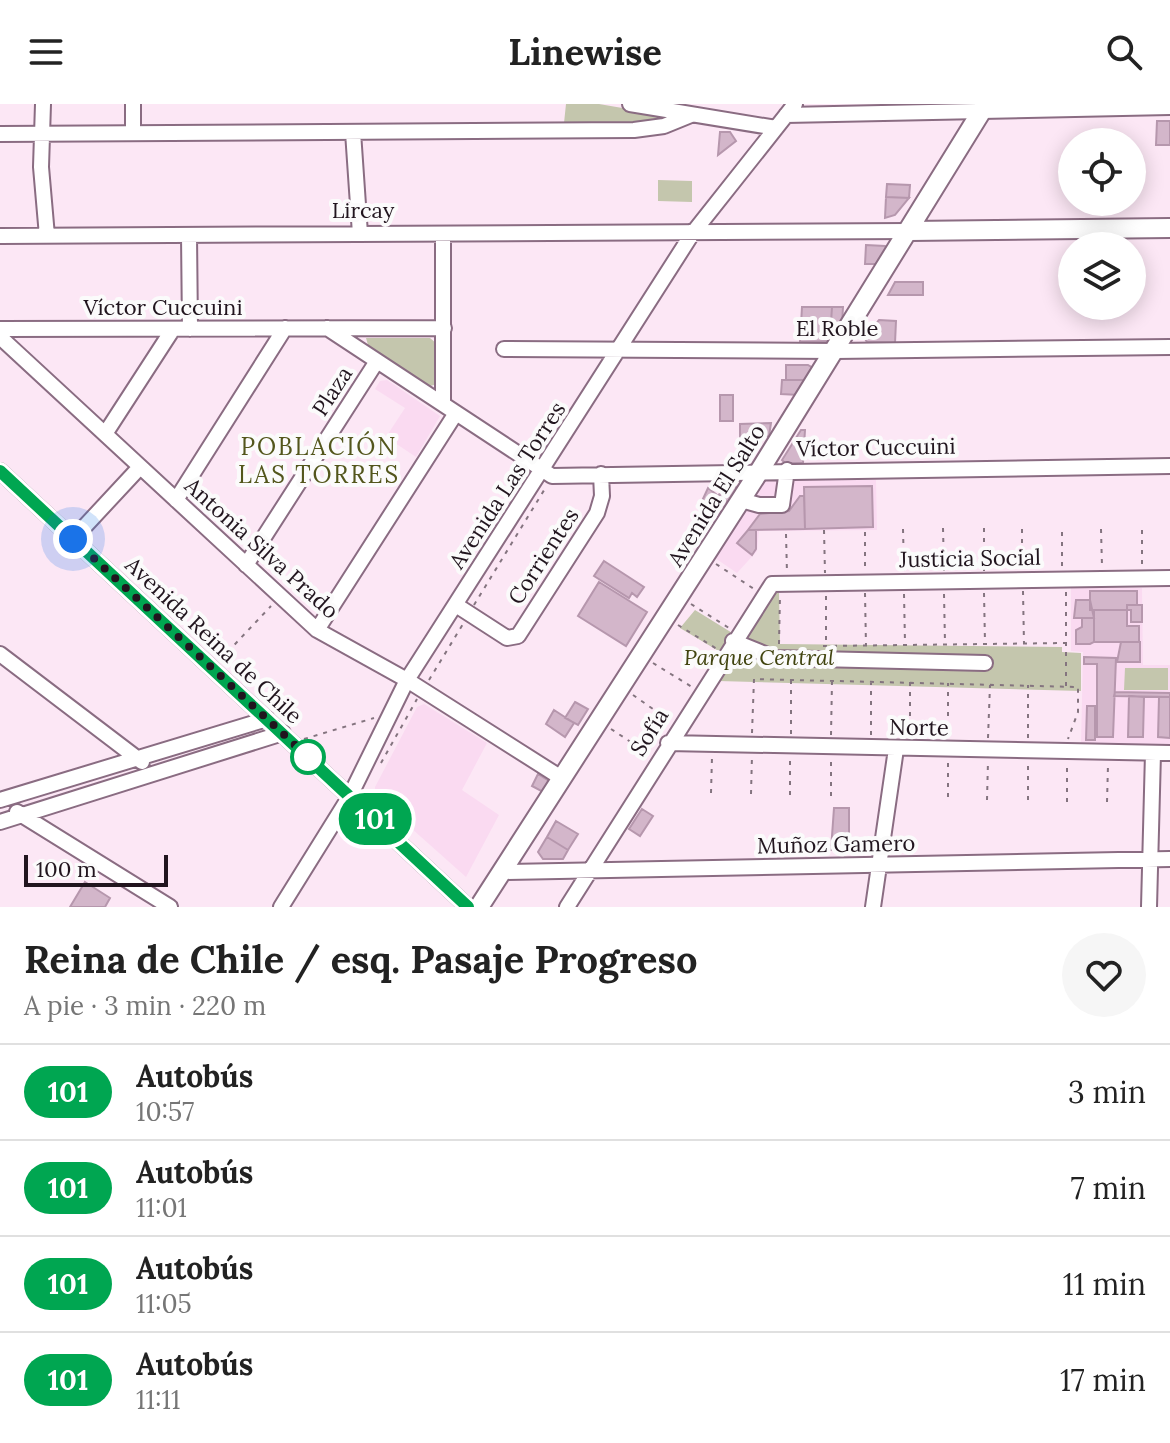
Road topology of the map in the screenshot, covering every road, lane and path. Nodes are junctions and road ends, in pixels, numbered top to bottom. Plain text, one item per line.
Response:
1 (43, 104) edge
2 (133, 104) edge
3 (630, 104) edge
4 (953, 104) edge
5 (1170, 107) edge
6 (979, 108) edge
7 (791, 110) edge
8 (691, 115) junction
9 (776, 128) junction
10 (353, 132) junction
11 (133, 133) junction
12 (0, 134) edge
13 (42, 134) junction
14 (710, 213) junction
15 (1170, 228) edge
16 (910, 231) junction
17 (360, 234) junction
18 (443, 234) junction
19 (692, 234) junction
20 (726, 234) junction
21 (189, 235) junction
22 (0, 236) edge
23 (47, 236) junction
24 (285, 328) junction
25 (327, 328) junction
26 (444, 328) junction
27 (0, 329) edge
28 (173, 329) junction
29 (190, 329) junction
30 (0, 337) edge
31 (1170, 347) edge
32 (504, 349) dead end
33 (621, 349) junction
34 (835, 351) junction
35 (377, 361) junction
36 (443, 404) junction
37 (456, 413) junction
38 (105, 434) junction
39 (555, 451) junction
40 (1170, 466) edge
41 (140, 467) junction
42 (760, 470) junction
43 (787, 470) junction
44 (0, 471) edge
45 (547, 473) junction
46 (583, 474) junction
47 (601, 474) junction
48 (176, 500) junction
49 (741, 500) junction
50 (1062, 528) dead end
51 (1101, 529) dead end
52 (1142, 530) dead end
53 (786, 534) dead end
54 (73, 539) junction
55 (705, 556) junction
56 (246, 565) junction
57 (1142, 578) junction
58 (1170, 578) edge
59 (1064, 579) junction
60 (1102, 579) junction
61 (775, 586) junction
62 (280, 596) junction
63 (680, 596) junction
64 (456, 605) junction
65 (469, 613) junction
66 (666, 618) junction
67 (317, 630) junction
68 (732, 643) junction
69 (1066, 643) junction
70 (811, 646) dead end
71 (779, 647) dead end
72 (0, 654) edge
73 (642, 656) junction
74 (985, 663) dead end
75 (213, 668) junction
76 (754, 679) dead end
77 (407, 680) junction
78 (871, 682) junction
79 (910, 682) junction
80 (1066, 686) junction
81 (622, 688) junction
82 (423, 690) junction
83 (700, 692) junction
84 (391, 713) junction
85 (267, 719) junction
86 (600, 722) junction
87 (678, 727) junction
88 (288, 738) junction
89 (668, 743) junction
90 (712, 744) junction
91 (871, 748) junction
92 (903, 749) junction
93 (1068, 752) junction
94 (1108, 752) junction
95 (1153, 753) junction
96 (1170, 753) edge
97 (138, 758) junction
98 (657, 760) junction
99 (379, 765) dead end
100 (153, 774) junction
101 (563, 779) junction
102 (711, 793) dead end
103 (350, 796) junction
104 (0, 800) edge
105 (1067, 802) dead end
106 (1107, 802) dead end
107 (23, 815) junction
108 (0, 822) edge
109 (1170, 859) edge
110 (1149, 860) junction
111 (879, 865) junction
112 (588, 871) junction
113 (502, 872) junction
114 (170, 907) edge
115 (281, 907) edge
116 (468, 907) edge
117 (479, 907) edge
118 (567, 907) edge
119 (873, 907) edge
120 (1149, 907) edge

1 - 13 street
2 - 11 street
3 - 8 street
4 - 6 street
5 - 6 street
6 - 7 street
6 - 16 main road, Avenida El Salto
7 - 9 street, Avenida Las Torres
8 - 9 street
8 - 10 street
9 - 14 street, Avenida Las Torres
10 - 11 street
10 - 17 street
11 - 13 street
12 - 13 street
13 - 23 street
14 - 19 street, Avenida Las Torres
14 - 20 street
15 - 16 main road, Lircay
16 - 20 street, Lircay
16 - 34 main road, Avenida El Salto
17 - 18 street, Lircay
17 - 21 street, Lircay
18 - 19 street, Lircay
18 - 26 street
19 - 20 street, Lircay
19 - 33 street, Avenida Las Torres
21 - 23 street, Lircay
21 - 29 street
22 - 23 street, Lircay
24 - 25 street, Víctor Cuccuini
24 - 29 street, Víctor Cuccuini
24 - 48 street
25 - 26 street, Víctor Cuccuini
25 - 35 street
26 - 36 street
27 - 28 street, Víctor Cuccuini
28 - 29 street, Víctor Cuccuini
28 - 38 street
30 - 38 street, Antonia Silva Prado
31 - 34 street, El Roble
32 - 33 street, El Roble
33 - 34 street, El Roble
33 - 39 street, Avenida Las Torres
34 - 42 main road, Avenida El Salto
35 - 36 street
35 - 56 street, Plaza
36 - 37 street
37 - 45 street
37 - 67 street
38 - 41 street, Antonia Silva Prado
39 - 45 street, Avenida Las Torres
39 - 46 street
40 - 43 street, Víctor Cuccuini
41 - 48 street, Antonia Silva Prado
41 - 54 street
42 - 43 street, Víctor Cuccuini
42 - 47 street, Víctor Cuccuini
42 - 49 main road, Avenida El Salto
43 - 49 street
44 - 54 street, Avenida Reina de Chile
45 - 46 street, Víctor Cuccuini
45 - 64 street, Avenida Las Torres
45 - 65 path
46 - 47 street, Víctor Cuccuini
47 - 65 street, Corrientes
48 - 56 street, Antonia Silva Prado
49 - 55 main road, Avenida El Salto
50 - 59 path
51 - 60 path
52 - 57 path
53 - 61 path
54 - 75 street, Avenida Reina de Chile
55 - 61 path
55 - 63 main road, Avenida El Salto
56 - 62 street, Antonia Silva Prado
57 - 58 street, Justicia Social
57 - 60 street, Justicia Social
59 - 60 street, Justicia Social
59 - 61 street, Justicia Social
59 - 69 path
61 - 68 street, Sofía
61 - 71 path
62 - 67 street, Antonia Silva Prado
62 - 75 path
63 - 66 main road, Avenida El Salto
63 - 68 path
64 - 65 street, Corrientes
64 - 77 street, Avenida Las Torres
65 - 82 path
66 - 68 path
66 - 73 main road, Avenida El Salto
67 - 77 street, Antonia Silva Prado
68 - 74 street
68 - 83 street, Sofía
69 - 70 path
69 - 80 path
72 - 97 street
73 - 81 main road, Avenida El Salto
73 - 83 path
75 - 85 street, Avenida Reina de Chile
76 - 78 path
77 - 82 street, Antonia Silva Prado
77 - 84 street, Avenida Las Torres
78 - 79 path
78 - 91 path
79 - 80 path
79 - 92 path
80 - 93 path
81 - 86 main road, Avenida El Salto
81 - 87 path
82 - 99 path
82 - 101 street, Antonia Silva Prado
83 - 87 street, Sofía
84 - 88 path
84 - 103 street, Avenida Las Torres
85 - 88 street, Avenida Reina de Chile
85 - 97 street
86 - 98 path
86 - 101 main road, Avenida El Salto
87 - 89 street, Sofía
88 - 100 street
88 - 103 street, Avenida Reina de Chile
89 - 90 street, Norte
89 - 98 street, Sofía
90 - 91 street, Norte
90 - 102 path
91 - 92 street, Norte
92 - 93 street, Norte
92 - 111 street
93 - 94 street, Norte
93 - 105 path
94 - 95 street, Norte
94 - 106 path
95 - 96 street, Norte
95 - 110 street
97 - 100 street
97 - 104 street
98 - 112 street, Sofía
100 - 107 street
101 - 113 main road, Avenida El Salto
103 - 115 street, Avenida Las Torres
103 - 116 street, Avenida Reina de Chile
104 - 107 street
107 - 108 street
107 - 114 street
109 - 110 street, Muñoz Gamero
110 - 111 street, Muñoz Gamero
110 - 120 street
111 - 112 street, Muñoz Gamero
111 - 119 street
112 - 113 street, Muñoz Gamero
112 - 118 street, Sofía
113 - 117 main road, Avenida El Salto

